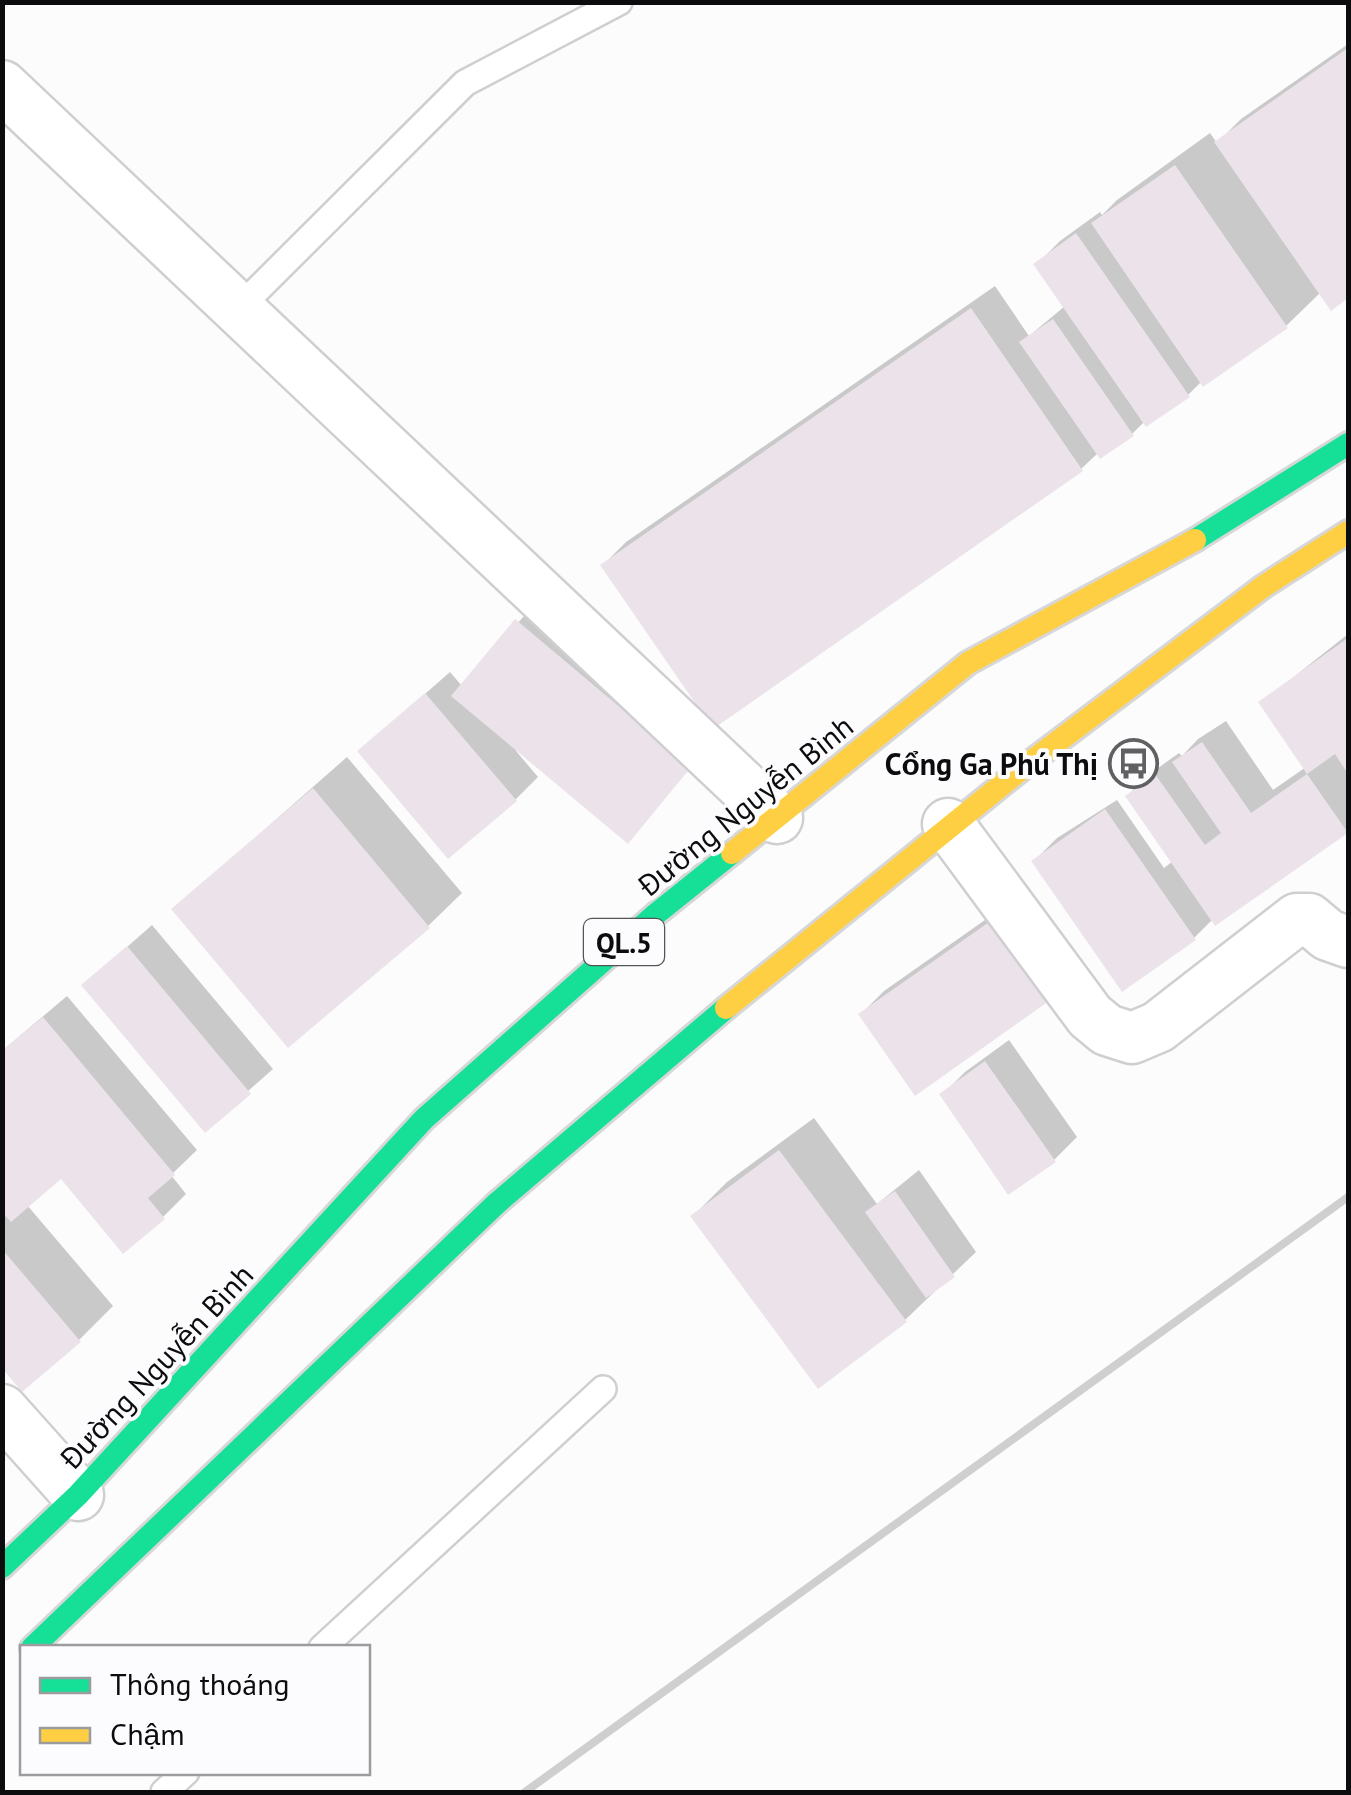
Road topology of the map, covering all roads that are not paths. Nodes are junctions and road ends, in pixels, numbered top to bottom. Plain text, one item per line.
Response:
1 (619, 2) edge
2 (9, 103) edge
3 (237, 310) junction
4 (1348, 444) edge
5 (1348, 532) edge
6 (777, 818) junction
7 (948, 824) junction
8 (1348, 942) edge
9 (603, 1389) dead end
10 (2, 1410) edge
11 (78, 1495) junction
12 (2, 1567) edge
13 (35, 1645) edge
14 (325, 1645) edge
15 (183, 1775) edge
16 (164, 1792) edge

1 - 3 lane
2 - 3 street
3 - 6 street
4 - 6 highway, Đường Nguyễn Bình / QL.5
5 - 7 highway
6 - 11 highway, Đường Nguyễn Bình / QL.5
7 - 8 street
7 - 13 highway
9 - 14 lane
10 - 11 street
11 - 12 highway, Đường Nguyễn Bình / QL.5
15 - 16 lane

